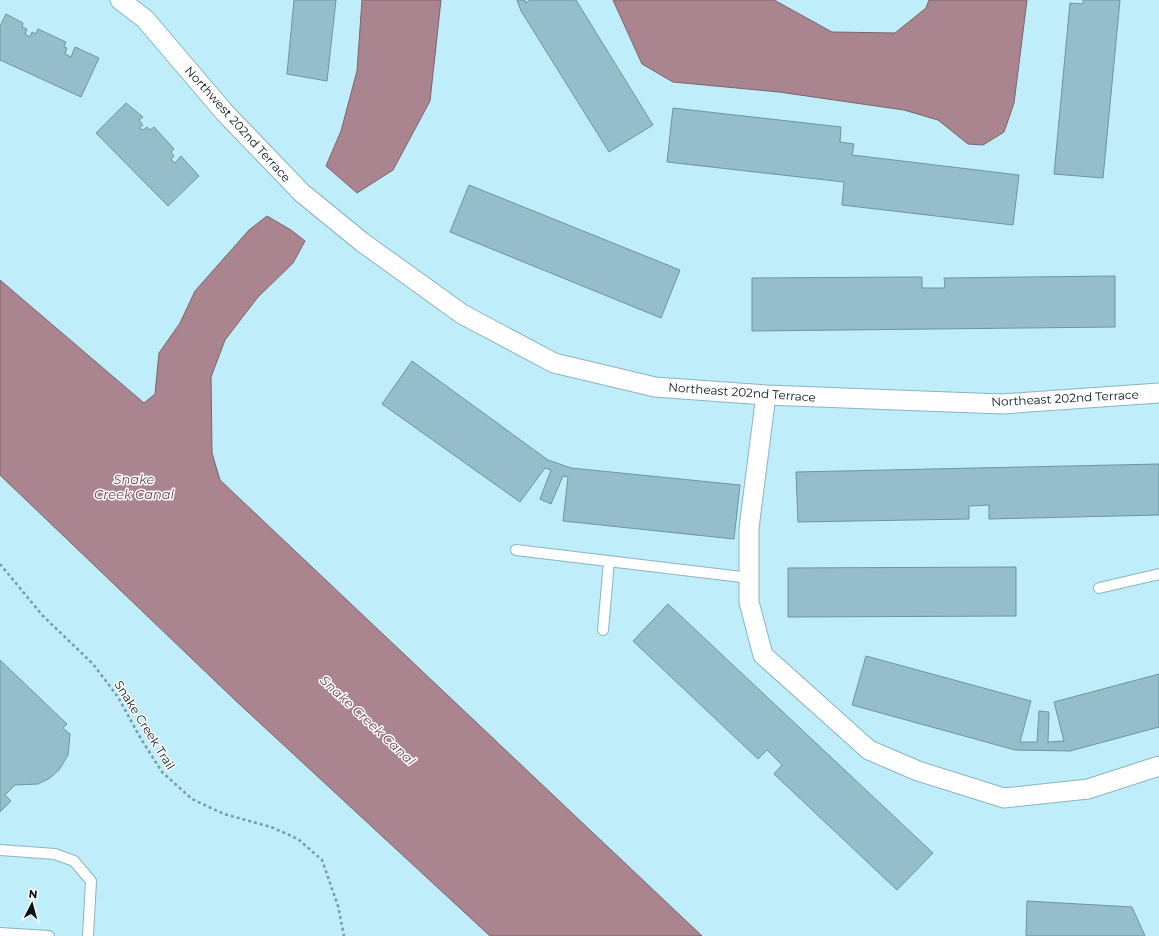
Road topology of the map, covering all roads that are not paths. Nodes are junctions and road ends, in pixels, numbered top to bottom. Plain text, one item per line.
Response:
1 (120, 0) edge
2 (362, 242) joint
3 (1159, 393) edge
4 (766, 395) junction
5 (516, 550) dead end
6 (608, 561) junction
7 (1159, 574) edge
8 (750, 578) junction
9 (1099, 588) dead end
10 (603, 630) dead end
11 (1159, 766) edge
12 (0, 850) edge
13 (0, 933) edge
14 (49, 936) edge
15 (88, 936) edge

1 - 2 street, Northwest 202nd Terrace
2 - 4 street, Northeast 202nd Terrace
3 - 4 street, Northeast 202nd Terrace
4 - 8 street
5 - 6 lane
6 - 8 lane
6 - 10 lane
7 - 9 lane
8 - 11 street
12 - 15 lane
13 - 14 lane

